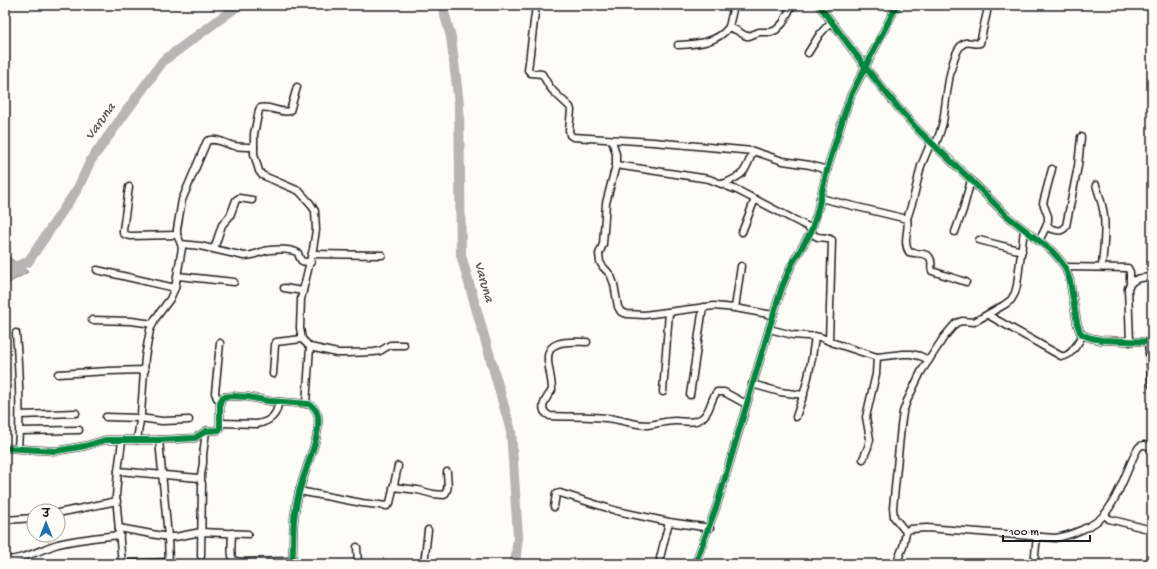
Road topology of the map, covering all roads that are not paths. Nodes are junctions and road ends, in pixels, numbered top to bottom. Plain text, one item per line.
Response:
1 (536, 5) edge
2 (734, 5) edge
3 (792, 5) edge
4 (819, 5) edge
5 (897, 5) edge
6 (987, 12) dead end
7 (831, 22) junction
8 (729, 27) junction
9 (678, 46) dead end
10 (808, 53) dead end
11 (866, 68) junction
12 (297, 87) dead end
13 (1081, 138) dead end
14 (612, 140) junction
15 (933, 144) junction
16 (254, 146) junction
17 (753, 151) junction
18 (616, 165) junction
19 (1052, 169) dead end
20 (827, 170) junction
21 (971, 180) junction
22 (723, 184) junction
23 (1096, 185) dead end
24 (129, 187) dead end
25 (820, 198) junction
26 (755, 199) junction
27 (252, 200) dead end
28 (907, 219) junction
29 (1046, 227) junction
30 (1024, 230) junction
31 (812, 231) junction
32 (742, 232) dead end
33 (955, 232) dead end
34 (177, 235) junction
35 (979, 240) dead end
36 (1039, 241) junction
37 (182, 244) junction
38 (214, 249) junction
39 (1022, 251) junction
40 (312, 254) junction
41 (382, 255) dead end
42 (311, 262) junction
43 (741, 266) dead end
44 (1065, 267) junction
45 (1102, 267) junction
46 (97, 270) dead end
47 (178, 276) junction
48 (1152, 277) edge
49 (234, 282) dead end
50 (966, 282) dead end
51 (1130, 282) junction
52 (175, 288) junction
53 (284, 288) dead end
54 (303, 291) junction
55 (704, 307) junction
56 (735, 308) junction
57 (669, 312) junction
58 (773, 315) junction
59 (988, 315) junction
60 (92, 320) dead end
61 (153, 324) junction
62 (768, 329) junction
63 (16, 333) dead end
64 (1083, 335) junction
65 (815, 336) junction
66 (302, 339) junction
67 (829, 341) junction
68 (587, 342) dead end
69 (1130, 342) junction
70 (1150, 342) edge
71 (220, 343) dead end
72 (404, 345) dead end
73 (310, 347) junction
74 (877, 357) junction
75 (929, 360) junction
76 (145, 370) junction
77 (58, 374) dead end
78 (273, 374) dead end
79 (752, 384) junction
80 (1152, 385) edge
81 (663, 392) dead end
82 (690, 395) dead end
83 (804, 395) junction
84 (221, 399) junction
85 (278, 402) junction
86 (306, 404) junction
87 (746, 404) junction
88 (76, 413) dead end
89 (20, 415) junction
90 (106, 417) dead end
91 (796, 417) dead end
92 (140, 418) junction
93 (189, 420) dead end
94 (221, 423) junction
95 (78, 430) dead end
96 (20, 431) junction
97 (206, 431) junction
98 (122, 440) junction
99 (137, 440) junction
100 (159, 440) junction
101 (5, 448) edge
102 (18, 448) junction
103 (1152, 448) edge
104 (863, 459) dead end
105 (398, 466) dead end
106 (118, 471) junction
107 (447, 472) dead end
108 (162, 474) junction
109 (201, 480) junction
110 (393, 487) junction
111 (300, 491) junction
112 (116, 501) junction
113 (554, 507) dead end
114 (66, 511) edge
115 (1105, 515) junction
116 (26, 519) edge
117 (5, 520) edge
118 (669, 522) junction
119 (119, 528) junction
120 (710, 528) junction
121 (428, 530) dead end
122 (1152, 530) edge
123 (201, 532) junction
124 (906, 532) junction
125 (232, 533) junction
126 (248, 534) dead end
127 (120, 535) junction
128 (1037, 536) junction
129 (168, 537) junction
130 (357, 547) dead end
131 (201, 556) dead end
132 (660, 558) dead end
133 (9, 561) edge
134 (292, 562) edge
135 (169, 563) edge
136 (115, 564) edge
137 (122, 564) edge
138 (358, 564) edge
139 (424, 564) edge
140 (695, 564) edge
141 (896, 564) edge
142 (1034, 564) edge

1 - 14 street
2 - 8 street
3 - 8 street
4 - 7 street
5 - 11 street
6 - 15 street
7 - 10 street
7 - 11 street
8 - 9 street
11 - 15 street
11 - 20 street
12 - 16 street
13 - 29 street
14 - 17 street
14 - 18 street
15 - 21 street
15 - 28 street
16 - 34 street
16 - 40 street
17 - 20 street
17 - 22 street
18 - 22 street
18 - 57 street
19 - 29 street
20 - 25 street
21 - 30 street
21 - 33 street
22 - 26 street
23 - 45 street
24 - 34 street
25 - 28 street
25 - 31 street
26 - 31 street
26 - 32 street
27 - 38 street
28 - 50 street
29 - 36 street
30 - 36 street
30 - 39 street
31 - 58 street
31 - 67 street
34 - 37 street
35 - 39 street
36 - 44 street
37 - 38 street
37 - 47 street
38 - 42 street
39 - 59 street
40 - 41 street
40 - 42 street
42 - 54 street
43 - 56 street
44 - 45 street
44 - 64 street
45 - 51 street
46 - 52 street
47 - 49 street
47 - 52 street
48 - 51 street
51 - 69 street
52 - 61 street
53 - 54 street
54 - 66 street
55 - 56 street
55 - 57 street
55 - 82 street
56 - 58 street
57 - 81 street
58 - 62 street
59 - 64 street
59 - 75 street
60 - 61 street
61 - 76 street
62 - 65 street
62 - 79 street
63 - 89 street
64 - 69 street
65 - 67 street
65 - 83 street
66 - 73 street
66 - 78 street
67 - 74 street
68 - 87 street
69 - 70 street
70 - 80 street
71 - 84 street
72 - 73 street
73 - 86 street
74 - 75 street
74 - 104 street
75 - 124 street
76 - 77 street
76 - 92 street
79 - 83 street
79 - 87 street
83 - 91 street
84 - 85 street
84 - 94 street
85 - 86 street
85 - 94 street
86 - 111 street
87 - 120 street
88 - 89 street
89 - 96 street
90 - 92 street
92 - 93 street
92 - 99 street
94 - 97 street
95 - 96 street
96 - 102 street
97 - 100 street
97 - 109 street
98 - 99 street
98 - 102 street
98 - 106 street
99 - 100 street
100 - 108 street
101 - 102 street
103 - 115 street
105 - 110 street
106 - 108 street
106 - 112 street
107 - 110 street
108 - 109 street
108 - 129 street
109 - 123 street
110 - 111 street
111 - 134 street
112 - 114 street
112 - 119 street
113 - 118 street
115 - 122 street
115 - 128 street
116 - 117 street
118 - 120 street
118 - 132 street
119 - 127 street
119 - 129 street
120 - 140 street
121 - 139 street
123 - 125 street
123 - 129 street
123 - 131 street
124 - 128 street
124 - 141 street
125 - 126 street
125 - 134 street
127 - 133 street
127 - 137 street
128 - 142 street
129 - 135 street
130 - 138 street
135 - 137 street
136 - 137 street

